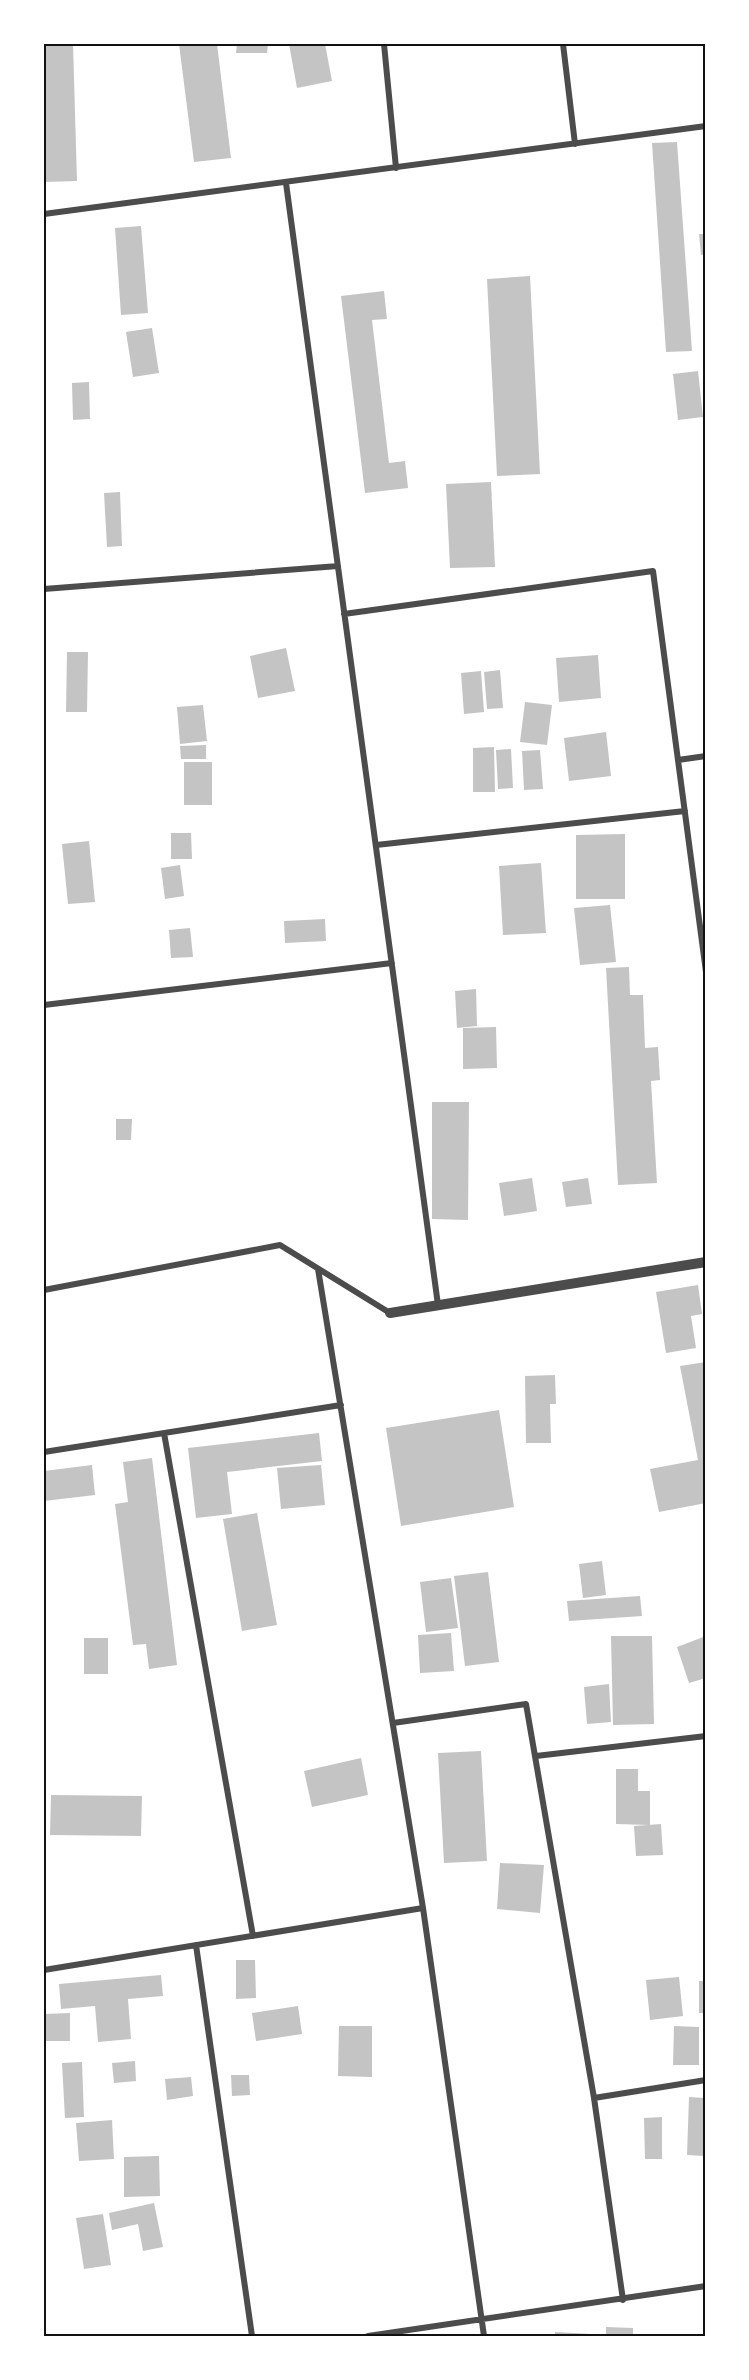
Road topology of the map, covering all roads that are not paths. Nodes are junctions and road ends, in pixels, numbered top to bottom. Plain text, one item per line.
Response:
1 (384, 44) edge
2 (563, 44) edge
3 (705, 126) edge
4 (575, 144) junction
5 (396, 168) junction
6 (286, 183) junction
7 (44, 214) edge
8 (338, 566) junction
9 (44, 589) edge
10 (344, 614) junction
11 (705, 756) edge
12 (678, 760) junction
13 (685, 811) junction
14 (376, 845) junction
15 (392, 963) junction
16 (705, 972) edge
17 (44, 1005) edge
18 (705, 1262) edge
19 (318, 1269) junction
20 (44, 1290) edge
21 (438, 1305) junction
22 (390, 1313) joint
23 (341, 1405) junction
24 (164, 1433) junction
25 (44, 1452) edge
26 (393, 1723) junction
27 (705, 1736) edge
28 (536, 1756) junction
29 (423, 1908) junction
30 (252, 1936) junction
31 (196, 1945) junction
32 (44, 1970) edge
33 (705, 2080) edge
34 (594, 2098) junction
35 (705, 2286) edge
36 (623, 2300) junction
37 (483, 2320) junction
38 (252, 2337) edge
39 (368, 2337) edge
40 (484, 2337) edge

1 - 5 street
2 - 4 street
3 - 4 street
4 - 5 street
5 - 6 street
6 - 7 street
6 - 8 street
8 - 9 street
8 - 10 street
10 - 12 street
10 - 14 street
11 - 12 street
12 - 13 street
13 - 14 street
13 - 16 street
14 - 15 street
15 - 17 street
15 - 21 street
18 - 21 street
19 - 20 street
19 - 22 street
19 - 23 street
21 - 22 street
23 - 24 street
23 - 26 street
24 - 25 street
24 - 30 street
26 - 28 street
26 - 29 street
27 - 28 street
28 - 34 street
29 - 30 street
29 - 37 street
30 - 31 street
31 - 32 street
31 - 38 street
33 - 34 street
34 - 36 street
35 - 36 street
36 - 37 street
37 - 39 street
37 - 40 street

